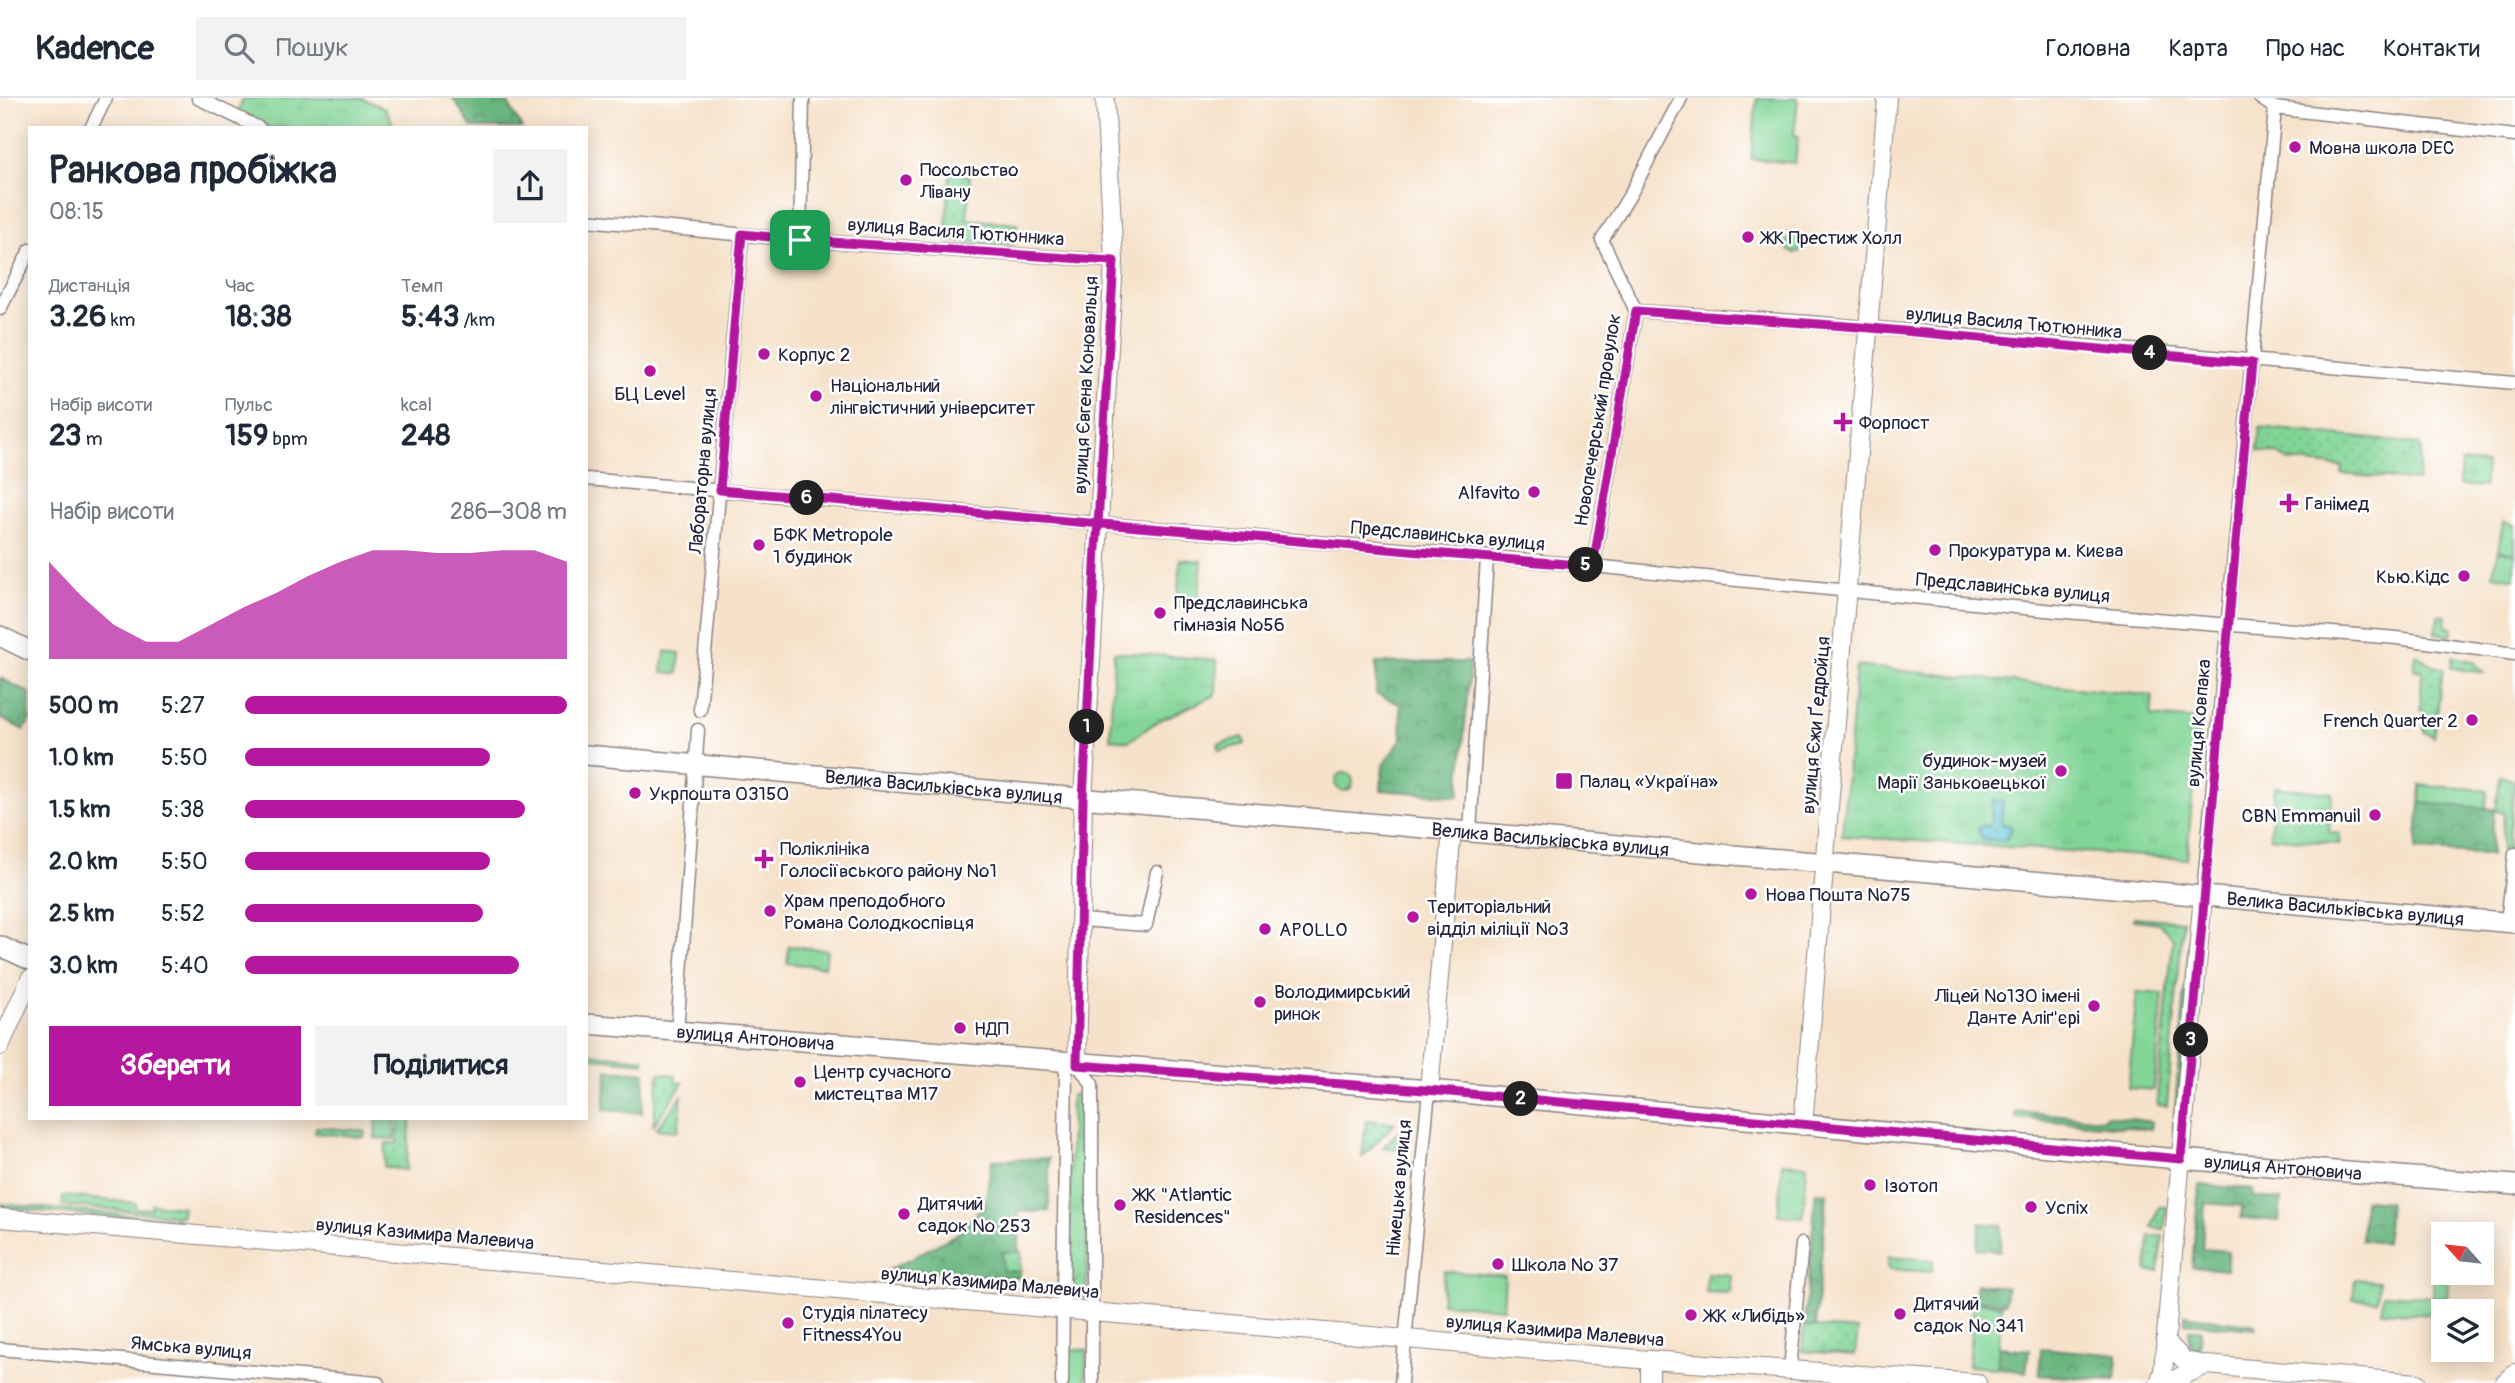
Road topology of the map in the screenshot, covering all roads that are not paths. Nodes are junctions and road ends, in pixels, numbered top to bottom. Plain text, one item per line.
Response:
1 (106, 98) edge
2 (198, 98) edge
3 (803, 98) edge
4 (1105, 98) edge
5 (1681, 98) edge
6 (1887, 98) edge
7 (2260, 98) edge
8 (2275, 108) junction
9 (92, 126) edge
10 (256, 126) edge
11 (2515, 136) edge
12 (588, 220) edge
13 (742, 234) junction
14 (800, 240) junction
15 (28, 254) edge
16 (1114, 261) junction
17 (0, 309) edge
18 (1636, 311) junction
19 (1868, 327) junction
20 (2252, 363) junction
21 (2515, 383) edge
22 (588, 479) edge
23 (720, 490) junction
24 (1098, 524) junction
25 (1487, 558) junction
26 (1593, 566) junction
27 (1848, 593) junction
28 (2228, 624) junction
29 (0, 636) edge
30 (28, 650) edge
31 (2515, 654) edge
32 (700, 710) dead end
33 (698, 730) dead end
34 (588, 755) edge
35 (694, 764) junction
36 (1083, 800) junction
37 (1461, 831) junction
38 (2515, 854) edge
39 (1823, 863) junction
40 (1157, 872) dead end
41 (2203, 894) junction
42 (1081, 920) junction
43 (2511, 922) edge
44 (0, 946) edge
45 (28, 959) edge
46 (28, 983) edge
47 (588, 1024) edge
48 (677, 1033) junction
49 (0, 1046) edge
50 (1071, 1064) junction
51 (1429, 1090) junction
52 (1803, 1126) junction
53 (2181, 1159) junction
54 (2515, 1185) edge
55 (0, 1218) edge
56 (1802, 1244) dead end
57 (1065, 1310) junction
58 (1094, 1312) junction
59 (1405, 1339) junction
60 (2165, 1341) junction
61 (0, 1349) edge
62 (1650, 1360) junction
63 (2206, 1365) junction
64 (1790, 1370) junction
65 (2515, 1374) edge
66 (378, 1383) edge
67 (1062, 1383) edge
68 (1092, 1383) edge
69 (1401, 1383) edge
70 (1650, 1383) edge
71 (1977, 1383) edge
72 (2159, 1383) edge
73 (2167, 1383) edge
74 (2417, 1383) edge
75 (2504, 1383) edge

1 - 9 street
2 - 10 street
3 - 14 street
4 - 16 main road, вулиця Євгена Коновальця
5 - 18 street, Новопечерський провулок
6 - 19 main road, вулиця Єжи Ґедройця
7 - 8 street
8 - 11 street
8 - 20 street, вулиця Ковпака
12 - 13 street, вулиця Василя Тютюнника
13 - 14 street, вулиця Василя Тютюнника
13 - 23 street, Лабораторна вулиця
14 - 16 street, вулиця Василя Тютюнника
15 - 17 street
16 - 24 main road, вулиця Євгена Коновальця
18 - 19 street, вулиця Василя Тютюнника
18 - 26 street, Новопечерський провулок
19 - 20 street, вулиця Василя Тютюнника
19 - 27 main road, вулиця Єжи Ґедройця
20 - 21 street, вулиця Василя Тютюнника
20 - 28 street, вулиця Ковпака
22 - 23 street, Предславинська вулиця
23 - 24 street, Предславинська вулиця
23 - 32 street, Лабораторна вулиця
24 - 25 street, Предславинська вулиця
24 - 36 main road, вулиця Євгена Коновальця
25 - 26 street, Предславинська вулиця
25 - 37 street, Німецька вулиця
26 - 27 street, Предславинська вулиця
27 - 28 street, Предславинська вулиця
27 - 39 main road, вулиця Єжи Ґедройця
28 - 31 street, Предславинська вулиця
28 - 41 street, вулиця Ковпака
29 - 30 main road
33 - 35 street
34 - 35 main road, Велика Васильківська вулиця
35 - 36 main road, Велика Васильківська вулиця
35 - 48 street
36 - 37 main road, Велика Васильківська вулиця
36 - 42 main road, вулиця Євгена Коновальця
37 - 39 main road, Велика Васильківська вулиця
37 - 51 main road, Німецька вулиця
38 - 43 street
39 - 41 main road, Велика Васильківська вулиця
39 - 52 main road, вулиця Єжи Ґедройця
40 - 42 street
41 - 43 main road, Велика Васильківська вулиця
41 - 53 main road, вулиця Ковпака
42 - 50 main road, вулиця Євгена Коновальця
44 - 45 main road
46 - 49 main road
47 - 48 main road, вулиця Антоновича
48 - 50 main road, вулиця Антоновича
50 - 51 main road, вулиця Антоновича
50 - 57 street
50 - 58 street
51 - 52 main road, вулиця Антоновича
51 - 59 street, Німецька вулиця
52 - 53 main road, вулиця Антоновича
53 - 54 main road, вулиця Антоновича
53 - 60 main road, вулиця Ковпака
55 - 57 main road, вулиця Казимира Малевича
56 - 64 street
57 - 58 main road, вулиця Казимира Малевича
57 - 67 street
58 - 59 main road, вулиця Казимира Малевича
58 - 68 street
59 - 62 main road, вулиця Казимира Малевича
59 - 69 street, Німецька вулиця
60 - 63 main road
60 - 72 main road, вулиця Ковпака
61 - 66 street, Ямська вулиця
62 - 64 main road, вулиця Казимира Малевича
62 - 70 main road
63 - 73 main road
63 - 74 main road
64 - 71 main road, вулиця Казимира Малевича
65 - 75 main road

